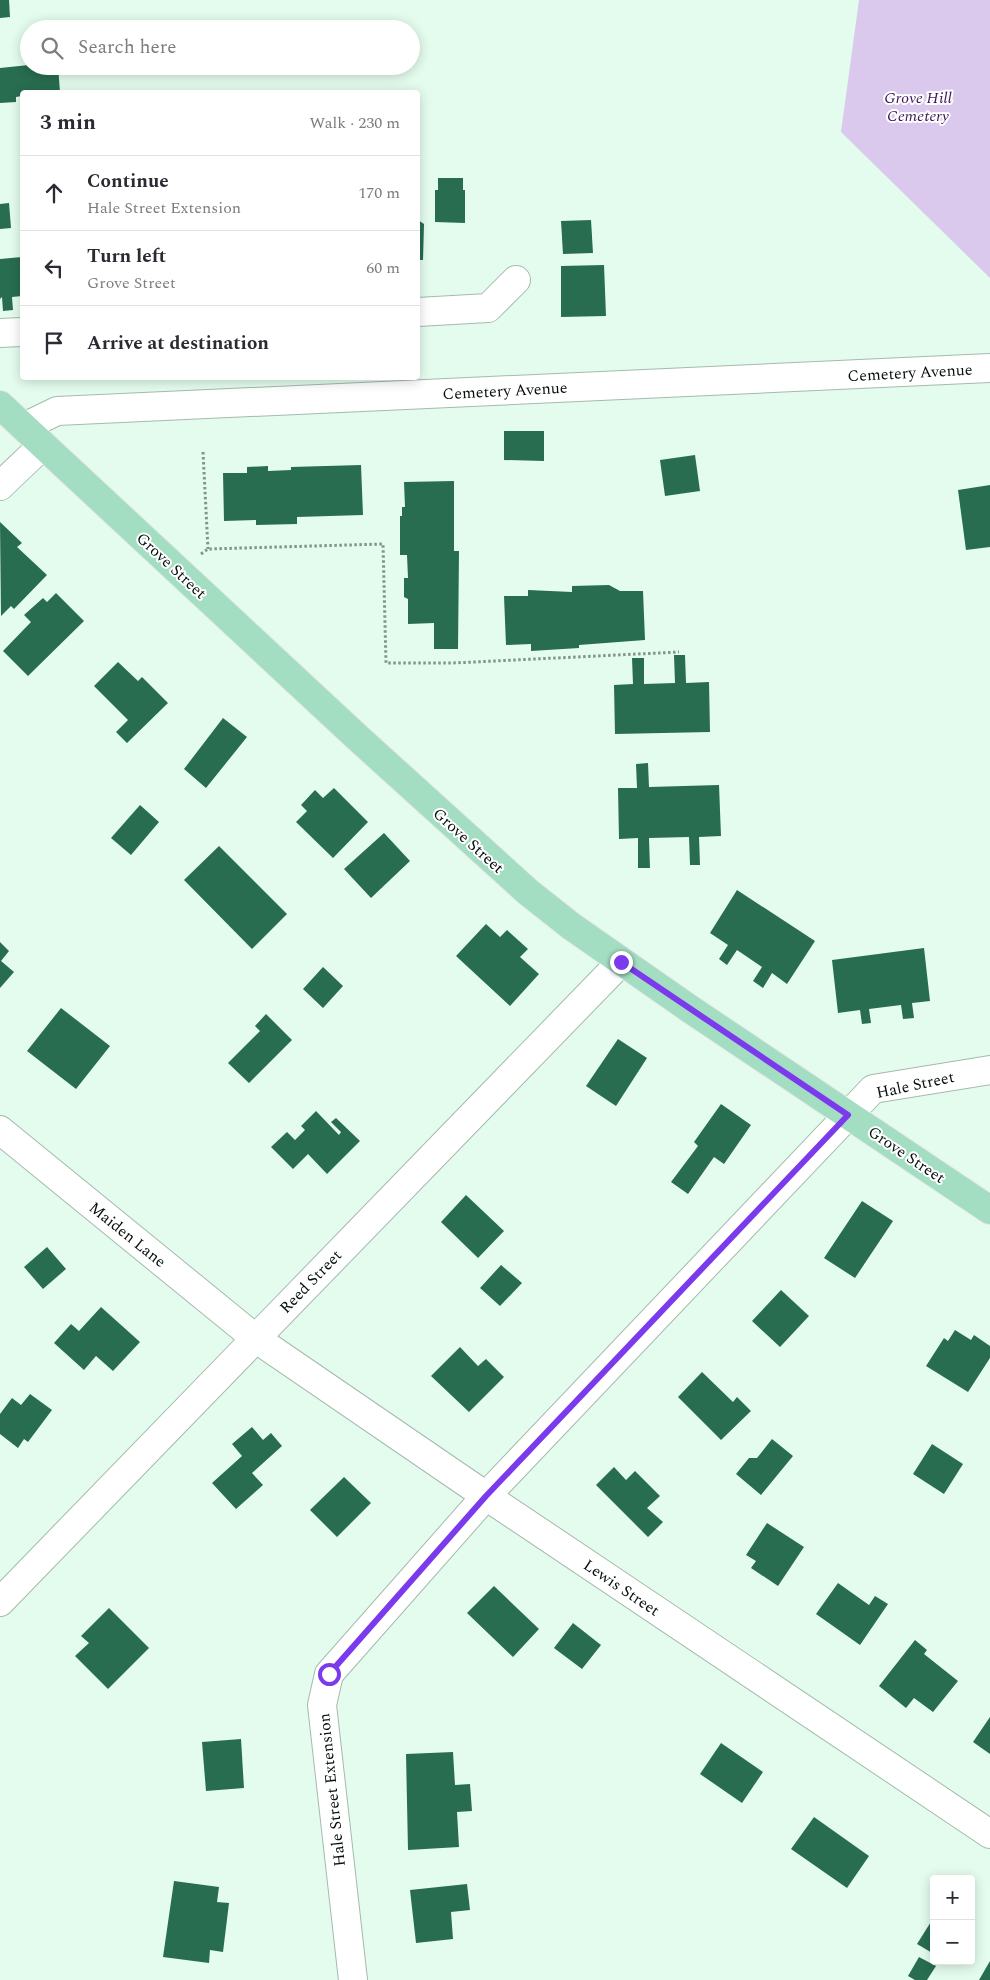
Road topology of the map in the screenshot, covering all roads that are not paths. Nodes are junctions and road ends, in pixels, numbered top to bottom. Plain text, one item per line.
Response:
1 (516, 280) dead end
2 (420, 312) edge
3 (20, 332) edge
4 (0, 333) edge
5 (990, 368) edge
6 (0, 405) edge
7 (33, 436) junction
8 (0, 486) edge
9 (621, 962) junction
10 (990, 1070) edge
11 (848, 1115) junction
12 (0, 1130) edge
13 (990, 1210) edge
14 (255, 1338) junction
15 (486, 1496) junction
16 (0, 1602) edge
17 (990, 1834) edge
18 (353, 1980) edge

1 - 2 street
3 - 4 street
5 - 7 street, Cemetery Avenue
6 - 7 main road, Grove Street
7 - 8 street
7 - 9 main road, Grove Street
9 - 11 main road, Grove Street
9 - 14 street, Reed Street
10 - 11 street, Hale Street
11 - 13 main road, Grove Street
11 - 15 street, Hale Street Extension
12 - 14 street, Maiden Lane
14 - 15 street, Lewis Street
14 - 16 street, Reed Street
15 - 17 street, Lewis Street
15 - 18 street, Hale Street Extension

